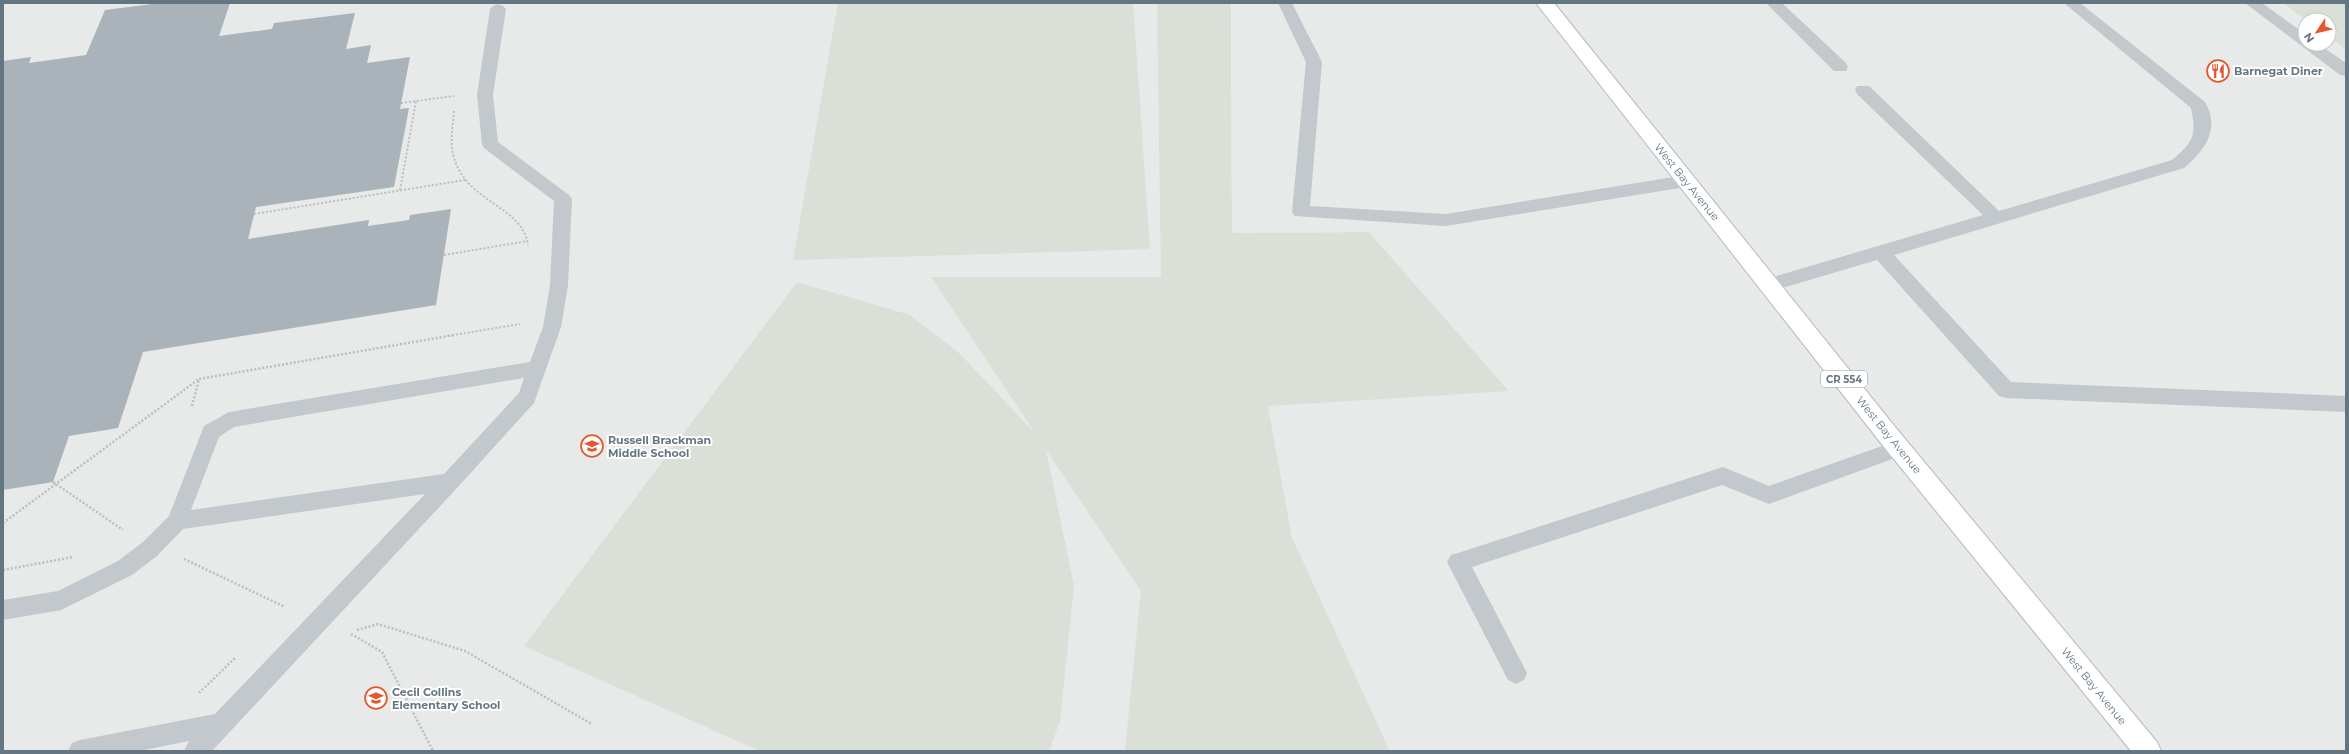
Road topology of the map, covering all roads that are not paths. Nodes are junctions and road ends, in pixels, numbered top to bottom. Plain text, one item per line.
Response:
1 (1285, 3) edge
2 (1545, 3) edge
3 (1772, 3) edge
4 (2070, 3) edge
5 (2252, 3) edge
6 (498, 9) dead end
7 (2297, 36) edge
8 (2319, 52) edge
9 (1840, 68) dead end
10 (2346, 71) edge
11 (1863, 90) dead end
12 (1686, 181) junction
13 (1996, 218) junction
14 (1882, 252) junction
15 (1769, 285) junction
16 (538, 368) junction
17 (2346, 404) edge
18 (1899, 448) junction
19 (450, 482) junction
20 (177, 521) junction
21 (3, 610) edge
22 (1516, 673) dead end
23 (222, 724) junction
24 (80, 751) edge
25 (196, 751) edge
26 (2148, 751) edge

1 - 12 lane
2 - 12 main road, West Bay Avenue / CR 554
3 - 9 lane
4 - 13 lane
5 - 7 lane
6 - 16 lane
8 - 10 lane
11 - 13 lane
12 - 15 main road, West Bay Avenue / CR 554
13 - 14 lane
14 - 15 lane
14 - 17 lane
15 - 18 main road, West Bay Avenue / CR 554
16 - 19 lane
16 - 20 lane
18 - 22 lane
18 - 26 main road, West Bay Avenue / CR 554
19 - 20 lane
19 - 23 lane
20 - 21 lane
23 - 24 lane
23 - 25 lane

